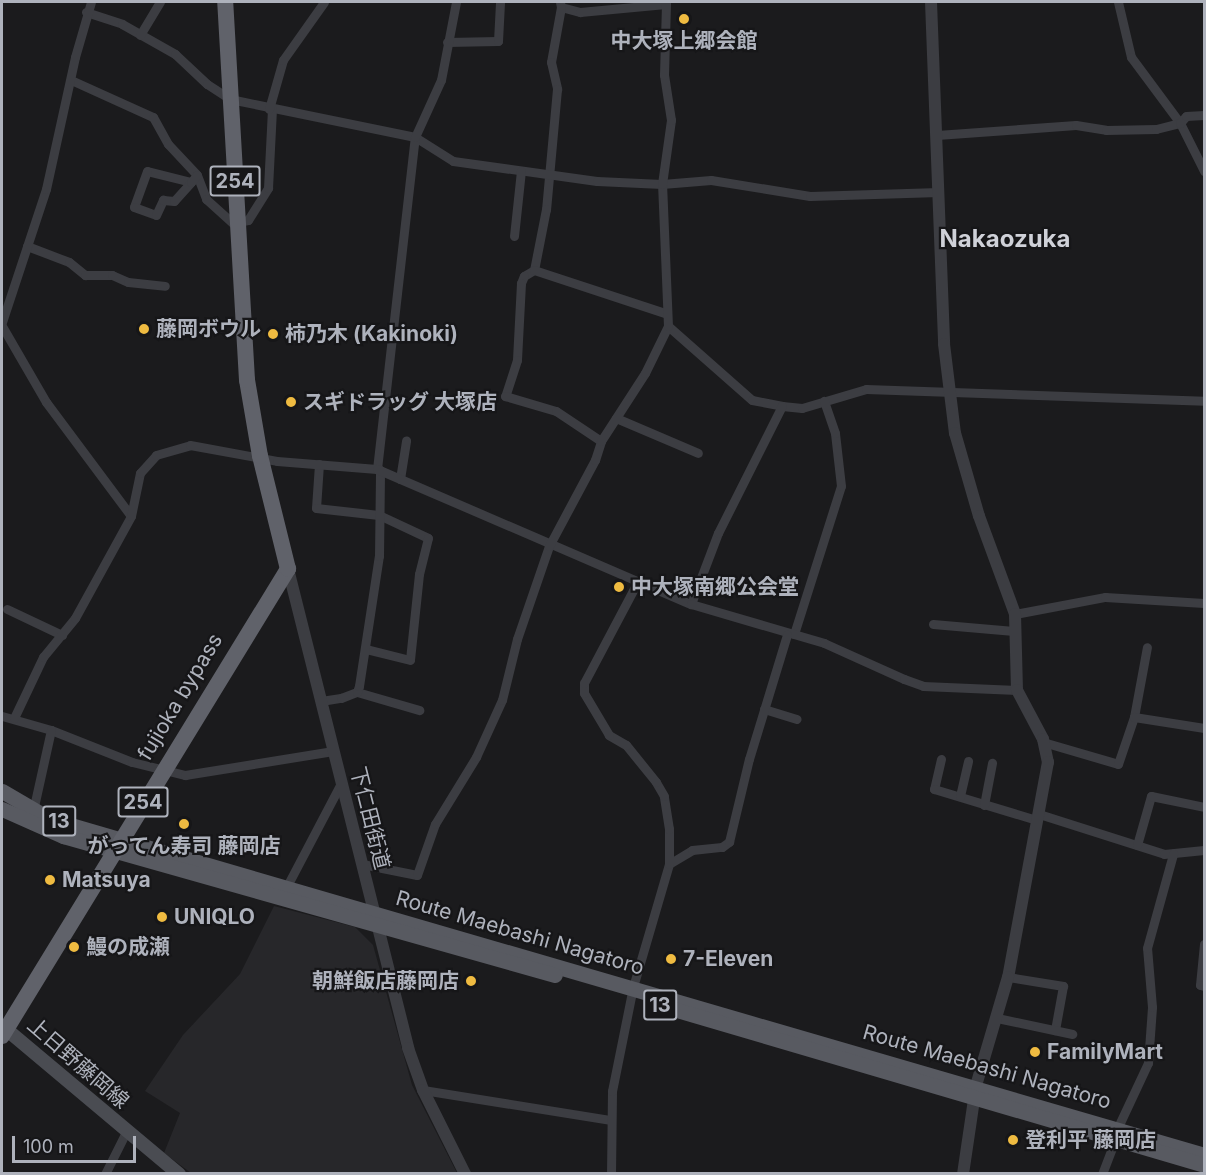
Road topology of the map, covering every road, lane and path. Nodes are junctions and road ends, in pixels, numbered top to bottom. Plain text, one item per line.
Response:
1 (91, 2) edge
2 (160, 2) edge
3 (225, 2) edge
4 (324, 2) edge
5 (456, 2) edge
6 (500, 2) edge
7 (931, 2) edge
8 (1118, 2) edge
9 (666, 3) edge
10 (560, 4) edge
11 (86, 12) junction
12 (140, 35) junction
13 (447, 42) junction
14 (71, 80) junction
15 (230, 99) junction
16 (270, 109) junction
17 (1204, 115) edge
18 (1180, 123) junction
19 (937, 135) junction
20 (415, 137) junction
21 (521, 171) junction
22 (1204, 171) edge
23 (547, 176) junction
24 (194, 179) junction
25 (662, 184) junction
26 (939, 192) junction
27 (238, 223) junction
28 (514, 236) dead end
29 (27, 246) junction
30 (534, 270) junction
31 (165, 286) dead end
32 (666, 313) junction
33 (2, 324) edge
34 (668, 326) junction
35 (951, 393) junction
36 (824, 401) junction
37 (1204, 401) edge
38 (782, 406) junction
39 (616, 418) junction
40 (406, 440) dead end
41 (601, 441) junction
42 (698, 453) dead end
43 (260, 456) junction
44 (319, 464) junction
45 (379, 469) junction
46 (400, 478) junction
47 (380, 515) junction
48 (131, 516) junction
49 (549, 546) junction
50 (288, 569) junction
51 (638, 581) junction
52 (1204, 603) edge
53 (691, 604) junction
54 (7, 609) dead end
55 (1015, 614) junction
56 (933, 624) dead end
57 (1014, 632) junction
58 (62, 635) junction
59 (791, 635) junction
60 (1147, 647) dead end
61 (366, 649) junction
62 (1017, 690) junction
63 (357, 692) junction
64 (321, 701) junction
65 (764, 709) junction
66 (419, 710) dead end
67 (2, 716) edge
68 (1134, 717) junction
69 (14, 718) junction
70 (796, 718) dead end
71 (1204, 728) edge
72 (51, 730) junction
73 (1044, 742) junction
74 (333, 751) junction
75 (942, 759) dead end
76 (968, 761) dead end
77 (992, 763) dead end
78 (161, 771) junction
79 (341, 783) junction
80 (2, 791) edge
81 (960, 796) junction
82 (984, 805) junction
83 (1204, 807) edge
84 (2, 809) edge
85 (33, 811) junction
86 (1038, 817) junction
87 (119, 844) junction
88 (1137, 845) junction
89 (1204, 850) edge
90 (1173, 854) junction
91 (363, 864) junction
92 (669, 864) junction
93 (287, 886) junction
94 (375, 919) junction
95 (1204, 944) edge
96 (1008, 977) junction
97 (1204, 986) edge
98 (632, 992) junction
99 (997, 1018) junction
100 (3, 1030) edge
101 (1055, 1030) junction
102 (1072, 1034) dead end
103 (423, 1090) junction
104 (975, 1092) junction
105 (610, 1120) junction
106 (126, 1132) junction
107 (1117, 1132) junction
108 (1204, 1155) edge
109 (1204, 1165) edge
110 (175, 1172) edge
111 (105, 1173) edge
112 (465, 1173) edge
113 (611, 1173) edge
114 (963, 1173) edge
115 (1102, 1173) edge

1 - 11 street
2 - 12 street
3 - 15 highway, 254
4 - 16 street
5 - 13 street
6 - 13 street
7 - 19 street
8 - 18 street
9 - 10 street
9 - 25 street
10 - 23 street
11 - 12 street
11 - 14 street
12 - 15 street
13 - 20 street
14 - 24 street
14 - 29 street
15 - 16 street
15 - 27 highway, 254
16 - 20 street
16 - 27 street
17 - 18 street
18 - 19 street
18 - 22 street
19 - 26 street
20 - 21 street
20 - 45 street
21 - 23 street
21 - 28 street
23 - 25 street
23 - 30 street
24 - 24 street
24 - 27 street
25 - 26 street
25 - 32 street
26 - 35 street
27 - 43 highway, 254
29 - 31 street
29 - 33 street
30 - 32 street
30 - 41 street
32 - 34 street
33 - 48 street
34 - 38 street
34 - 39 street
35 - 36 street
35 - 37 street
35 - 55 street
36 - 38 street
36 - 59 street
38 - 53 street
39 - 41 street
39 - 42 street
40 - 46 street
41 - 49 street
43 - 44 street
43 - 48 street
43 - 50 highway, 254
44 - 45 street
44 - 47 street
45 - 46 street
45 - 47 street
46 - 49 street
47 - 61 street
47 - 61 street
48 - 58 street
49 - 51 street
49 - 91 street
50 - 64 street, 下仁田街道
50 - 78 highway, fujioka bypass / 254
51 - 53 street
51 - 92 street
52 - 55 street
53 - 59 street
54 - 58 street
55 - 57 street
56 - 57 street
57 - 62 street
58 - 69 street
59 - 62 street
59 - 65 street
60 - 68 street
61 - 63 street
62 - 73 street
63 - 64 street
63 - 66 street
64 - 74 street, 下仁田街道
65 - 70 street
65 - 92 street
67 - 69 street
68 - 71 street
68 - 73 street
69 - 72 street
72 - 78 street
72 - 85 street
73 - 86 street
74 - 78 street
74 - 79 street, 下仁田街道
75 - 81 street
76 - 81 street
77 - 82 street
78 - 87 highway, fujioka bypass / 254
79 - 91 street, 下仁田街道
79 - 93 street
80 - 85 main road, Route Maebashi Nagatoro / 13
81 - 82 street
82 - 86 street
83 - 88 street
84 - 87 main road, Route Maebashi Nagatoro / 13
85 - 87 main road, Route Maebashi Nagatoro / 13
86 - 88 street
86 - 96 street
87 - 93 main road, Route Maebashi Nagatoro / 13
87 - 94 main road, Route Maebashi Nagatoro / 13
87 - 100 highway, fujioka bypass / 254
88 - 90 street
89 - 90 street
90 - 107 street
91 - 94 street, 下仁田街道
92 - 98 street
93 - 94 main road, Route Maebashi Nagatoro / 13
94 - 98 main road, Route Maebashi Nagatoro / 13
94 - 103 street, 下仁田街道
95 - 97 street
96 - 99 street
96 - 101 street
98 - 104 main road, Route Maebashi Nagatoro / 13
98 - 105 street
99 - 101 street
99 - 104 street
100 - 106 main road, 上日野藤岡線
101 - 102 street
103 - 105 street
103 - 112 street, 下仁田街道
104 - 107 main road, Route Maebashi Nagatoro / 13
104 - 114 street
105 - 113 street
106 - 110 main road, 上日野藤岡線
106 - 111 street
107 - 108 main road, Route Maebashi Nagatoro / 13
107 - 109 main road, Route Maebashi Nagatoro / 13
107 - 115 street

